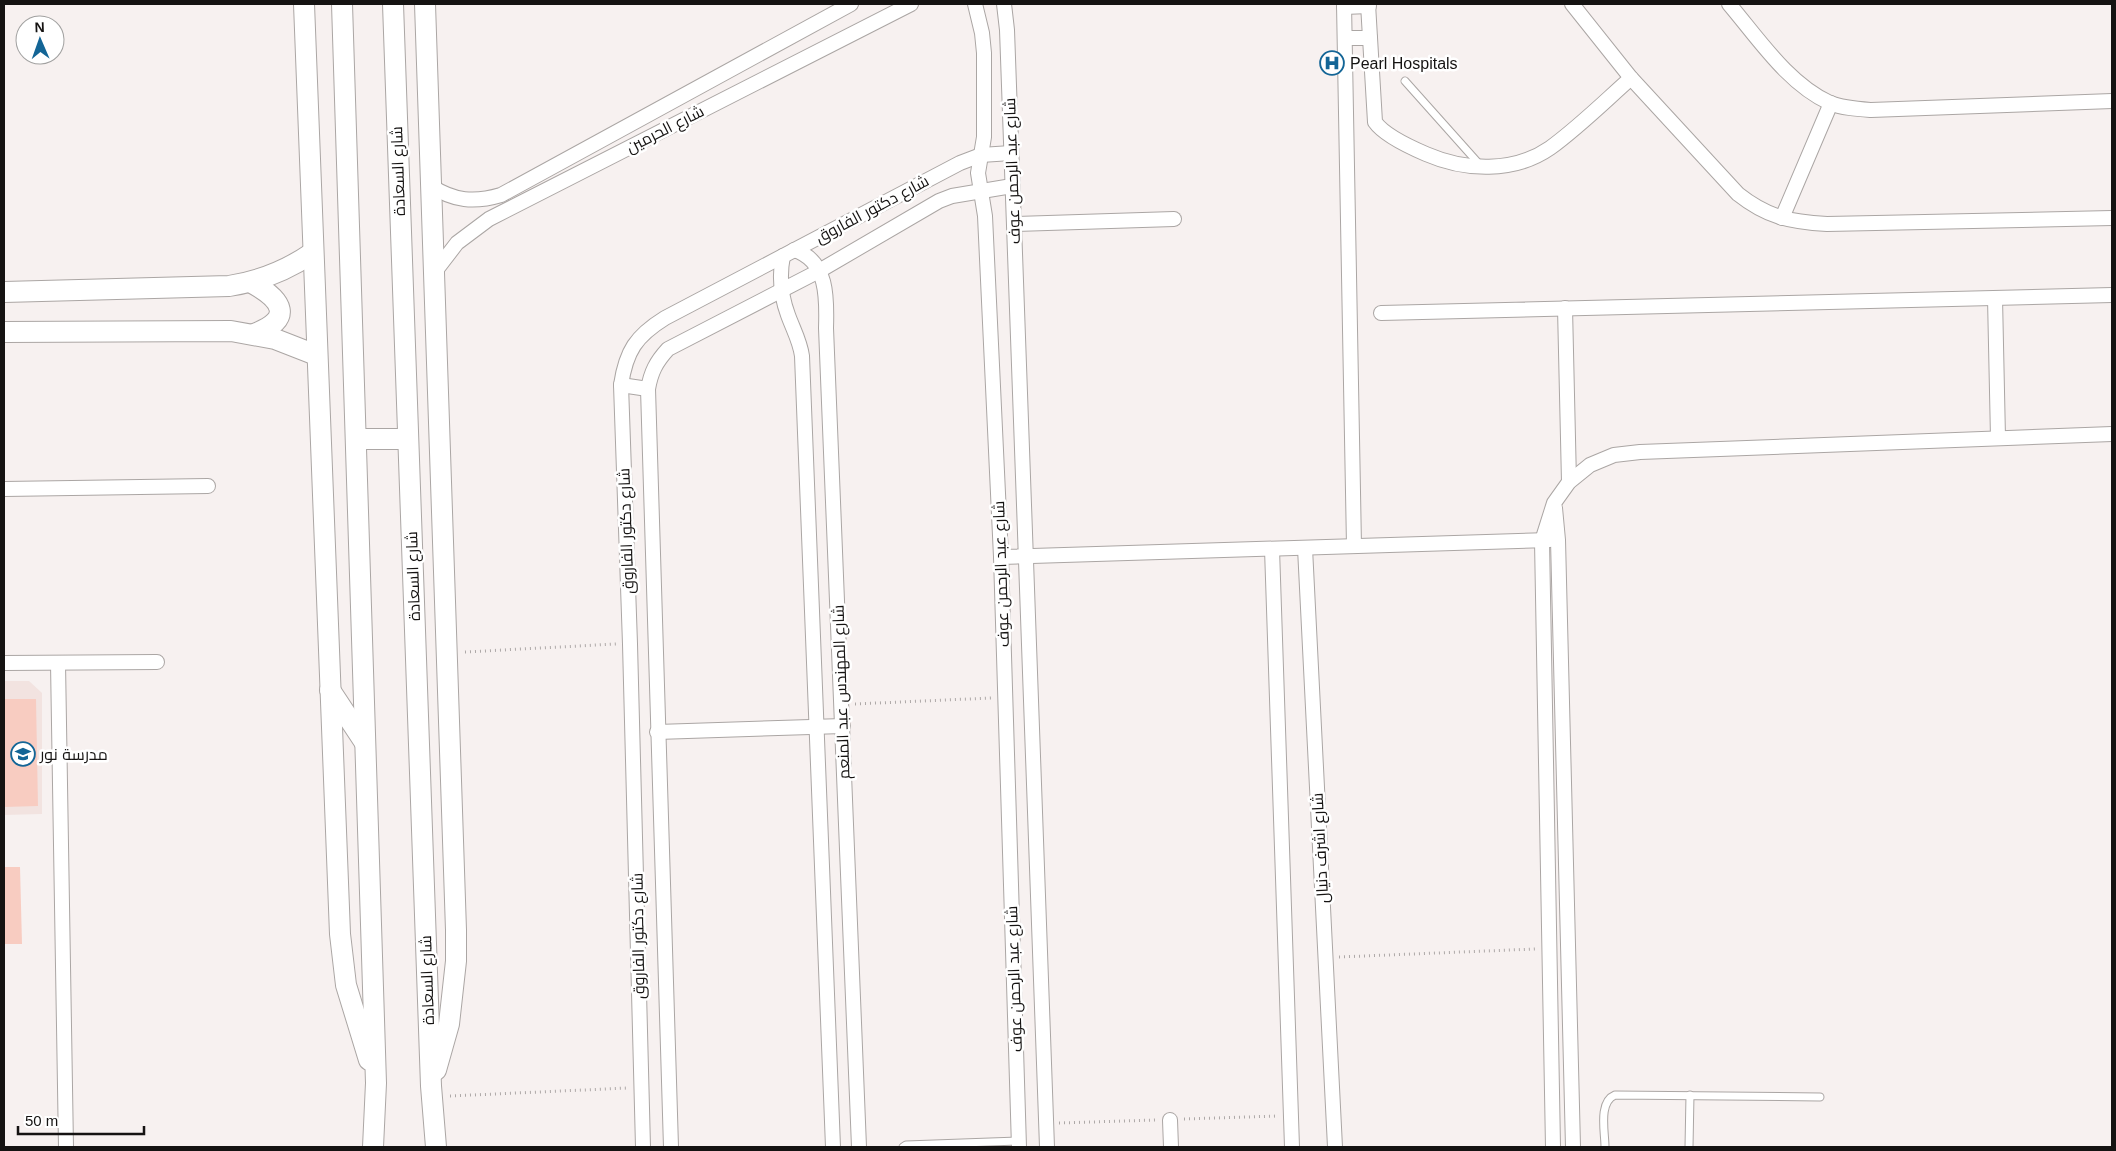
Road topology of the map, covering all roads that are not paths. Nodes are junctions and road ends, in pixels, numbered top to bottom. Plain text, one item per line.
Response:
1 (304, 4) edge
2 (341, 4) edge
3 (426, 4) edge
4 (851, 4) edge
5 (911, 4) edge
6 (975, 4) edge
7 (1004, 4) edge
8 (1572, 4) edge
9 (1730, 4) edge
10 (1344, 5) edge
11 (1368, 5) edge
12 (397, 8) edge
13 (835, 8) edge
14 (1346, 38) junction
15 (1370, 38) junction
16 (1631, 78) junction
17 (1405, 81) dead end
18 (2112, 100) edge
19 (1831, 103) junction
20 (1011, 153) junction
21 (981, 155) junction
22 (1482, 167) junction
23 (431, 186) junction
24 (1012, 186) junction
25 (980, 192) junction
26 (1782, 218) junction
27 (2112, 218) edge
28 (1174, 219) dead end
29 (1014, 224) junction
30 (312, 253) junction
31 (789, 253) junction
32 (819, 271) junction
33 (434, 274) junction
34 (252, 283) junction
35 (782, 290) junction
36 (4, 292) edge
37 (2112, 295) edge
38 (1995, 298) junction
39 (1565, 308) junction
40 (1382, 313) dead end
41 (4, 332) edge
42 (254, 334) junction
43 (316, 355) junction
44 (621, 385) junction
45 (648, 389) junction
46 (2112, 434) edge
47 (1998, 438) junction
48 (356, 439) junction
49 (408, 439) junction
50 (1569, 482) junction
51 (208, 486) dead end
52 (4, 489) edge
53 (1554, 503) junction
54 (1542, 540) junction
55 (1558, 540) junction
56 (1354, 546) junction
57 (1305, 548) junction
58 (1272, 549) junction
59 (1028, 556) junction
60 (1001, 558) junction
61 (444, 577) junction
62 (415, 632) junction
63 (157, 662) dead end
64 (4, 663) edge
65 (58, 663) junction
66 (330, 690) junction
67 (843, 726) junction
68 (816, 727) junction
69 (657, 732) junction
70 (365, 743) junction
71 (376, 1083) junction
72 (431, 1092) junction
73 (1690, 1095) junction
74 (1820, 1096) dead end
75 (1170, 1120) dead end
76 (1019, 1144) edge
77 (941, 1145) edge
78 (986, 1145) edge
79 (66, 1147) edge
80 (373, 1147) edge
81 (436, 1147) edge
82 (643, 1147) edge
83 (671, 1147) edge
84 (833, 1147) edge
85 (859, 1147) edge
86 (903, 1147) edge
87 (1047, 1147) edge
88 (1171, 1147) edge
89 (1292, 1147) edge
90 (1335, 1147) edge
91 (1553, 1147) edge
92 (1573, 1147) edge
93 (1605, 1147) edge
94 (1689, 1147) edge

1 - 30 street
2 - 48 street
3 - 23 street
4 - 13 street, شارع الحرمين
5 - 33 street, شارع الحرمين
6 - 21 street, شارع عبد الرحمن عوف
7 - 20 street, شارع عبد الرحمن عوف
8 - 16 street
9 - 19 street
10 - 11 street
10 - 14 street
11 - 15 street
12 - 49 street, شارع السعادة
13 - 23 street, شارع الحرمين
14 - 15 street
14 - 56 street
15 - 22 street
16 - 22 street
16 - 26 street
17 - 22 lane
18 - 19 street
19 - 26 street
20 - 21 street, شارع دكتور الفاروق
20 - 24 street, شارع عبد الرحمن عوف
21 - 25 street, شارع عبد الرحمن عوف
21 - 31 street, شارع دكتور الفاروق
23 - 33 street
24 - 25 street, شارع دكتور الفاروق
24 - 29 street, شارع عبد الرحمن عوف
25 - 32 street, شارع دكتور الفاروق
25 - 60 street, شارع عبد الرحمن عوف
26 - 27 street
28 - 29 street
29 - 59 street, شارع عبد الرحمن عوف
30 - 34 street
30 - 43 street
31 - 32 street
31 - 35 street, شارع المهندس عبد المنعم
31 - 44 street, شارع دكتور الفاروق
32 - 35 street, شارع دكتور الفاروق
32 - 67 street, شارع المهندس عبد المنعم
33 - 61 street
34 - 36 street
34 - 42 street
35 - 45 street, شارع دكتور الفاروق
35 - 68 street, شارع المهندس عبد المنعم
37 - 38 street
38 - 39 street
38 - 47 street
39 - 40 street
39 - 50 street
41 - 42 street
42 - 43 street
43 - 66 street
44 - 45 street
44 - 82 street, شارع دكتور الفاروق
45 - 69 street, شارع دكتور الفاروق
46 - 47 street
47 - 50 street
48 - 49 street
48 - 70 street
49 - 62 street, شارع السعادة
50 - 53 street
51 - 52 street
53 - 54 street
53 - 55 street
54 - 55 street
54 - 56 street
54 - 91 street
55 - 92 street
56 - 57 street
57 - 58 street
57 - 90 street, شارع اشرف دنيال
58 - 59 street
58 - 89 street
59 - 60 street
59 - 87 street, شارع عبد الرحمن عوف
60 - 76 street, شارع عبد الرحمن عوف
61 - 62 street
61 - 72 street
62 - 72 street, شارع السعادة
63 - 65 street
64 - 65 street
65 - 79 street
66 - 70 street
66 - 71 street
67 - 68 street
67 - 85 street, شارع المهندس عبد المنعم
68 - 69 street
68 - 84 street, شارع المهندس عبد المنعم
69 - 83 street, شارع دكتور الفاروق
70 - 71 street
71 - 80 street
72 - 81 street, شارع السعادة
73 - 74 lane
73 - 93 lane
73 - 94 lane
75 - 88 street
76 - 78 lane
77 - 78 lane
77 - 86 lane

